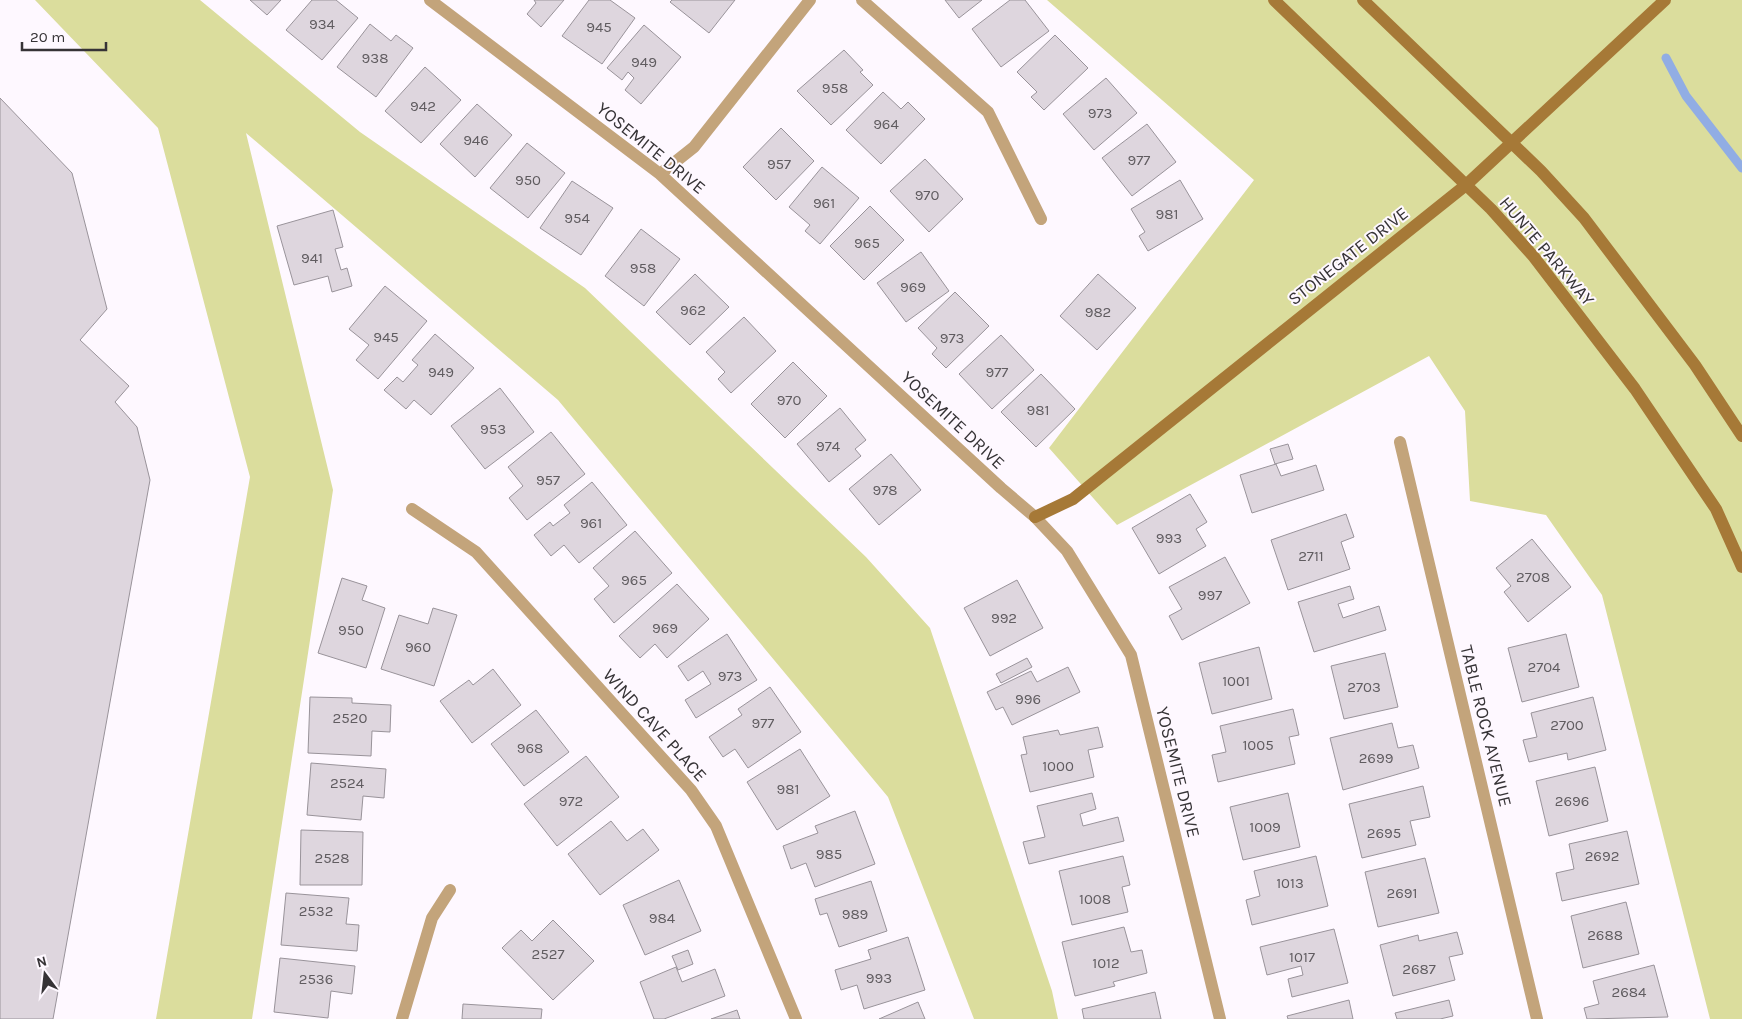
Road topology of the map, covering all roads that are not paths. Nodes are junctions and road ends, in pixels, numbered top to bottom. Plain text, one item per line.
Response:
1 (430, 0) edge
2 (810, 0) edge
3 (862, 0) edge
4 (1274, 0) edge
5 (1363, 0) edge
6 (1665, 0) edge
7 (1512, 144) junction
8 (660, 174) junction
9 (1466, 185) junction
10 (1041, 219) dead end
11 (1742, 436) edge
12 (1400, 442) dead end
13 (412, 509) dead end
14 (1035, 517) junction
15 (1742, 567) edge
16 (450, 890) dead end
17 (402, 1019) edge
18 (796, 1019) edge
19 (1220, 1019) edge
20 (1537, 1019) edge

1 - 8 street, YOSEMITE DRIVE
2 - 8 street
3 - 10 street
4 - 9 main road, HUNTE PARKWAY
5 - 7 main road
6 - 7 main road, STONEGATE DRIVE
7 - 9 main road, STONEGATE DRIVE
7 - 11 main road
8 - 14 street, YOSEMITE DRIVE
9 - 14 main road, STONEGATE DRIVE
9 - 15 main road, HUNTE PARKWAY
12 - 20 street, TABLE ROCK AVENUE
13 - 18 street, WIND CAVE PLACE
14 - 19 street, YOSEMITE DRIVE
16 - 17 street

